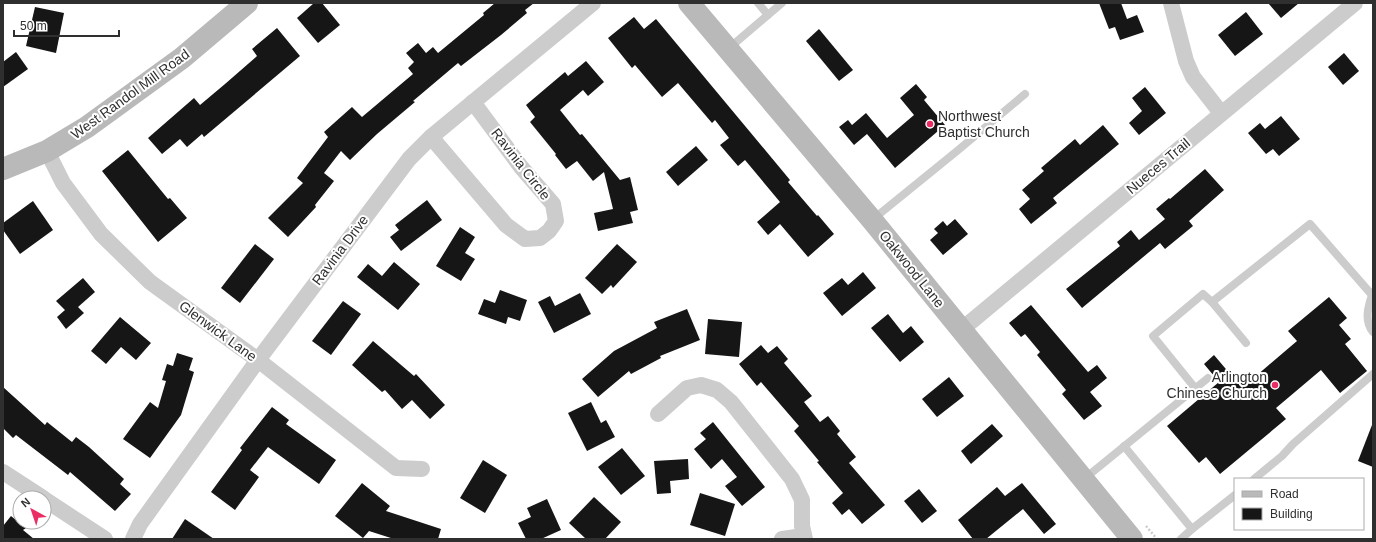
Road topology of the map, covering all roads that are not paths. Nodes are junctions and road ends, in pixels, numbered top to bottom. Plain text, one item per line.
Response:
1 (247, 3) edge
2 (593, 3) edge
3 (689, 3) edge
4 (758, 3) edge
5 (782, 3) edge
6 (1171, 3) edge
7 (1355, 3) edge
8 (768, 15) junction
9 (728, 49) junction
10 (1025, 94) dead end
11 (473, 102) junction
12 (1221, 113) junction
13 (431, 137) junction
14 (3, 152) edge
15 (39, 154) junction
16 (3, 169) edge
17 (872, 220) junction
18 (1212, 302) junction
19 (961, 330) junction
20 (1373, 332) edge
21 (1246, 344) dead end
22 (258, 360) junction
23 (1373, 374) edge
24 (1208, 378) dead end
25 (1195, 388) junction
26 (658, 414) dead end
27 (1124, 446) junction
28 (422, 469) dead end
29 (3, 472) edge
30 (1255, 478) edge
31 (1084, 480) junction
32 (31, 490) edge
33 (1234, 496) edge
34 (52, 504) edge
35 (1192, 529) junction
36 (805, 537) edge
37 (105, 539) edge
38 (134, 539) edge
39 (782, 539) edge
40 (1132, 539) edge
41 (1181, 539) edge

1 - 15 street, West Randol Mill Road
2 - 11 street, Ravinia Drive
3 - 9 street, Oakwood Lane
4 - 8 lane
5 - 8 lane
6 - 12 street
7 - 12 street, Nueces Trail
8 - 9 lane
9 - 17 street, Oakwood Lane
10 - 17 lane
11 - 13 street, Ravinia Drive
11 - 13 street, Ravinia Circle
12 - 19 street, Nueces Trail
13 - 22 street, Ravinia Drive
14 - 15 street
15 - 16 street, West Randol Mill Road
15 - 22 street, Glenwick Lane
17 - 19 street, Oakwood Lane
18 - 20 lane
18 - 21 lane
18 - 25 lane
19 - 31 street, Oakwood Lane
22 - 28 street, Glenwick Lane
22 - 38 street, Ravinia Drive
23 - 30 lane
24 - 25 lane
25 - 27 lane
26 - 36 street
27 - 31 lane
27 - 35 lane
29 - 32 street
31 - 40 street, Oakwood Lane
33 - 35 lane
34 - 37 street
35 - 41 lane
36 - 39 street

